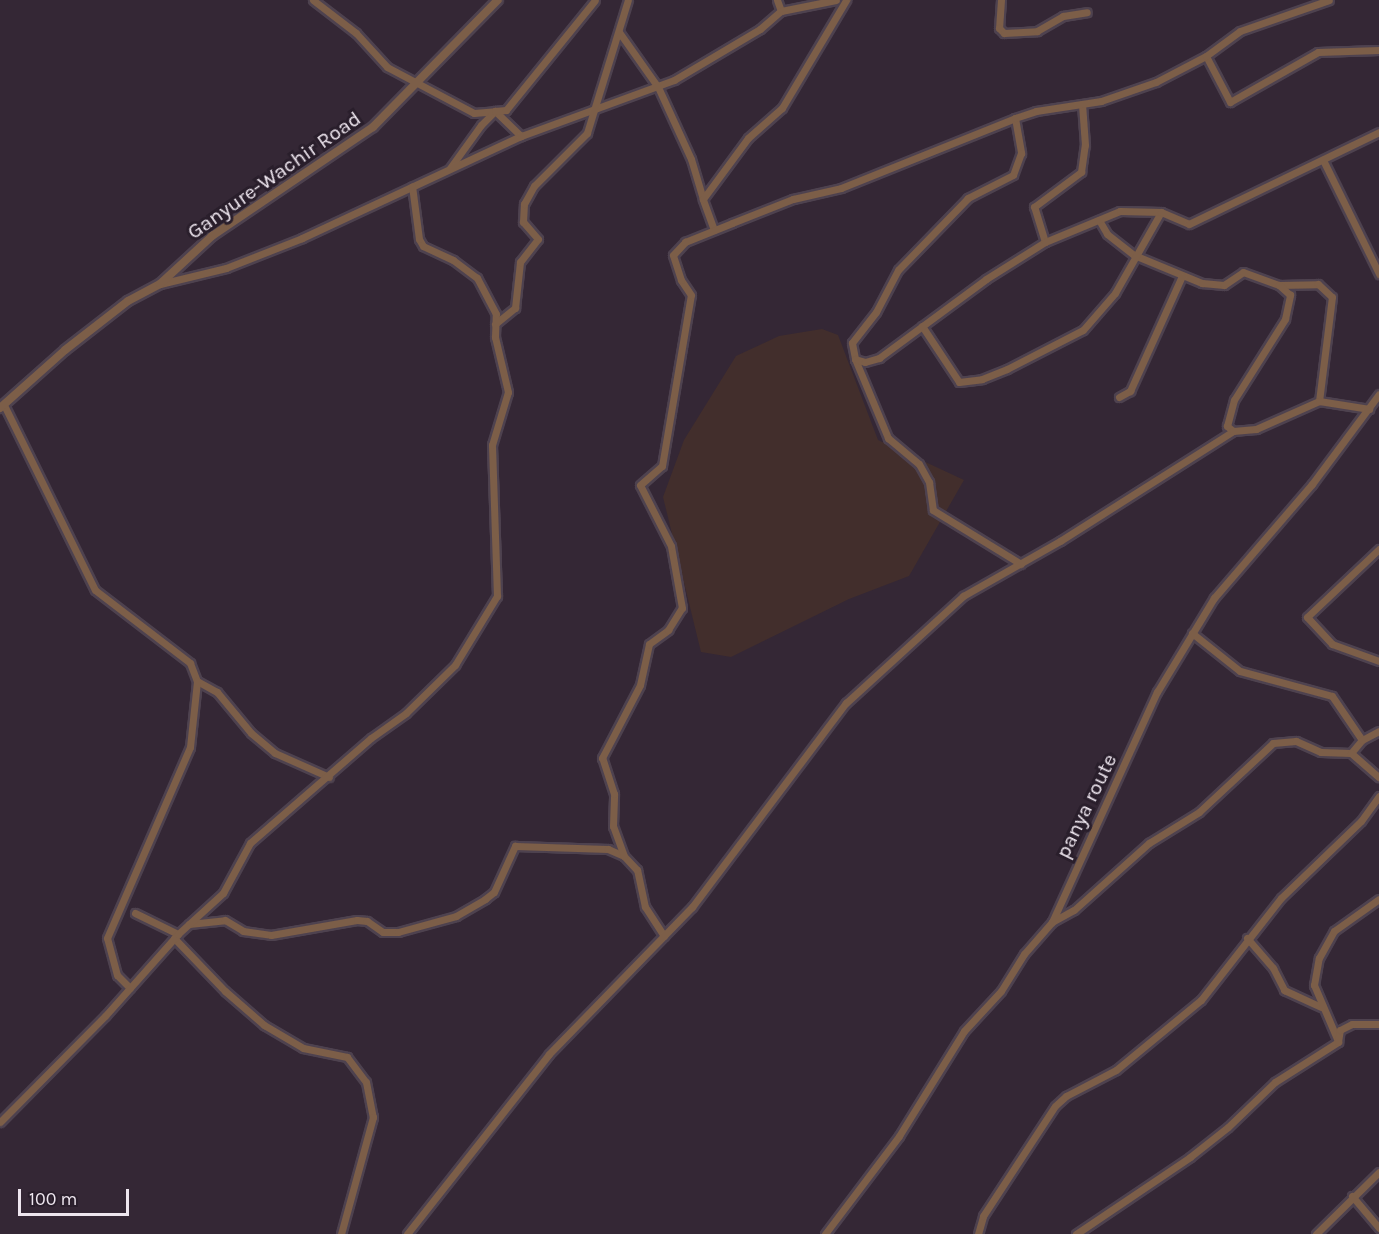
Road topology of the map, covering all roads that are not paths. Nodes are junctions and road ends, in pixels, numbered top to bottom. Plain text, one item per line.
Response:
1 (313, 0) edge
2 (498, 0) edge
3 (595, 0) edge
4 (628, 0) edge
5 (777, 0) edge
6 (836, 0) edge
7 (846, 0) edge
8 (1001, 0) edge
9 (1329, 0) edge
10 (487, 4) edge
11 (781, 11) junction
12 (1087, 12) dead end
13 (619, 32) junction
14 (1379, 50) edge
15 (1206, 56) junction
16 (416, 83) junction
17 (658, 87) junction
18 (1082, 104) junction
19 (592, 110) junction
20 (495, 111) junction
21 (1015, 118) junction
22 (1379, 132) edge
23 (521, 136) junction
24 (1324, 162) junction
25 (449, 170) junction
26 (412, 186) junction
27 (703, 199) junction
28 (1161, 212) junction
29 (1099, 220) junction
30 (714, 230) junction
31 (1045, 242) junction
32 (1134, 255) junction
33 (1379, 274) edge
34 (1182, 276) junction
35 (160, 284) junction
36 (1279, 285) junction
37 (495, 324) junction
38 (922, 326) junction
39 (855, 360) junction
40 (1379, 394) edge
41 (1119, 397) dead end
42 (1318, 401) junction
43 (2, 406) edge
44 (1369, 409) junction
45 (1233, 432) junction
46 (1379, 549) edge
47 (1021, 564) junction
48 (1192, 633) junction
49 (1379, 661) edge
50 (197, 681) junction
51 (1379, 731) edge
52 (1362, 740) junction
53 (1351, 753) junction
54 (329, 777) junction
55 (1379, 777) edge
56 (1379, 796) edge
57 (624, 856) junction
58 (1379, 899) edge
59 (135, 913) dead end
60 (1052, 922) junction
61 (189, 924) junction
62 (176, 936) junction
63 (664, 936) junction
64 (1247, 938) junction
65 (130, 988) junction
66 (1321, 1007) junction
67 (1379, 1024) edge
68 (1338, 1042) junction
69 (0, 1122) edge
70 (1379, 1172) edge
71 (1352, 1196) junction
72 (1379, 1228) edge
73 (341, 1234) edge
74 (407, 1234) edge
75 (825, 1234) edge
76 (978, 1234) edge
77 (1076, 1234) edge
78 (1316, 1234) edge

1 - 16 street
2 - 10 street, Ganyure-Wachir Road
3 - 20 street
4 - 13 street
5 - 11 street
6 - 11 street
7 - 27 street
8 - 12 street
9 - 15 street
10 - 16 street, Ganyure-Wachir Road
11 - 17 street
13 - 17 street
13 - 19 street
14 - 15 street
15 - 18 street
16 - 20 street
16 - 35 street, Ganyure-Wachir Road
17 - 19 street
17 - 27 street
18 - 21 street
18 - 31 street
19 - 23 street
19 - 37 street
20 - 23 street
20 - 25 street
21 - 30 street
21 - 39 street
22 - 24 street
23 - 25 street
24 - 28 street
24 - 33 street
25 - 26 street
26 - 35 street
26 - 37 street
27 - 30 street
28 - 29 street
28 - 32 street
29 - 31 street
29 - 32 street
30 - 57 street
31 - 38 street
32 - 34 street
32 - 38 street
34 - 36 street
34 - 41 street
35 - 43 street, Ganyure-Wachir Road
36 - 42 street
36 - 45 street
37 - 54 street
38 - 39 street
39 - 47 street
40 - 44 street, panya route
42 - 44 street
42 - 45 street
43 - 50 street
44 - 48 street, panya route
45 - 47 street
46 - 49 street
47 - 63 street
48 - 52 street
48 - 60 street, panya route
50 - 54 street
50 - 65 street
51 - 52 street
52 - 53 street
53 - 55 street
53 - 60 street
54 - 61 street
56 - 64 street
57 - 61 street
57 - 63 street
58 - 66 street
59 - 62 street
60 - 75 street, panya route
61 - 62 street
62 - 65 street
62 - 73 street
63 - 74 street
64 - 66 street
64 - 76 street
65 - 69 street
66 - 68 street
67 - 68 street
68 - 77 street
70 - 71 street
71 - 72 street
71 - 78 street

